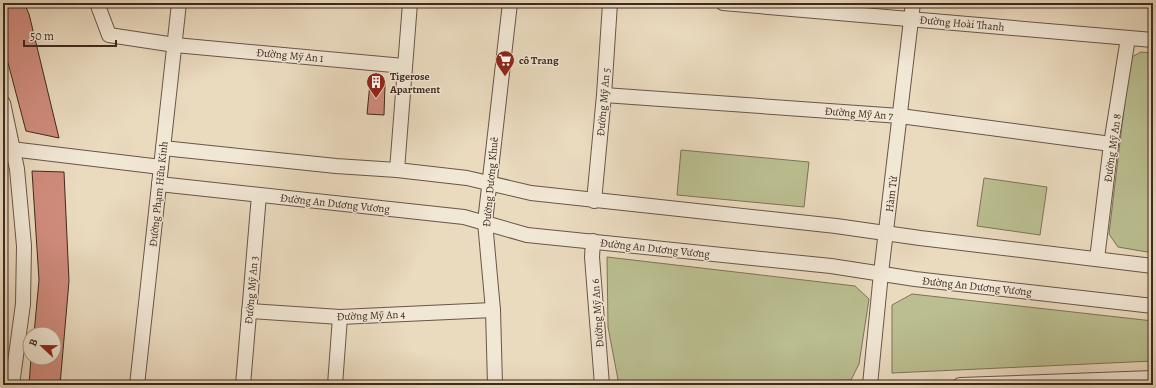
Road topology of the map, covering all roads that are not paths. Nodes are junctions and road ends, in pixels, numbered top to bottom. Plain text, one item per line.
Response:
1 (96, 3) edge
2 (180, 3) edge
3 (410, 3) edge
4 (510, 3) edge
5 (610, 3) edge
6 (723, 3) edge
7 (913, 3) edge
8 (912, 18) junction
9 (1128, 38) junction
10 (1153, 40) edge
11 (176, 45) junction
12 (404, 66) junction
13 (604, 95) junction
14 (3, 103) edge
15 (900, 116) junction
16 (1111, 144) junction
17 (163, 148) junction
18 (11, 149) junction
19 (161, 167) junction
20 (397, 170) junction
21 (488, 183) junction
22 (159, 184) junction
23 (259, 195) junction
24 (594, 201) junction
25 (485, 222) junction
26 (886, 232) junction
27 (593, 241) junction
28 (1097, 259) junction
29 (1153, 266) edge
30 (881, 273) junction
31 (1153, 306) edge
32 (493, 310) junction
33 (249, 311) junction
34 (340, 317) junction
35 (1153, 378) edge
36 (12, 385) edge
37 (137, 385) edge
38 (243, 385) edge
39 (335, 385) edge
40 (495, 385) edge
41 (602, 385) edge
42 (870, 385) edge
43 (960, 385) edge

1 - 11 street, Đường Mỹ An 1
2 - 11 street, Đường Phạm Hữu Kính
3 - 12 street
4 - 21 street, Đường Dương Khuê
5 - 13 street, Đường Mỹ An 5
6 - 8 street, Đường Hoài Thanh
7 - 8 street, Hàm Tử
8 - 9 street, Đường Hoài Thanh
8 - 15 street, Hàm Tử
9 - 10 street, Đường Hoài Thanh
9 - 16 street, Đường Mỹ An 8
11 - 12 street, Đường Mỹ An 1
11 - 17 street, Đường Phạm Hữu Kính
12 - 20 street
13 - 15 street, Đường Mỹ An 7
13 - 24 street, Đường Mỹ An 5
14 - 18 street
15 - 16 street, Đường Mỹ An 7
15 - 26 street, Hàm Tử
16 - 28 street, Đường Mỹ An 8
17 - 19 street, Đường Phạm Hữu Kính
17 - 20 street
18 - 19 street
18 - 36 street
19 - 22 street, Đường Phạm Hữu Kính
20 - 21 street
21 - 24 street
21 - 25 street, Đường Dương Khuê
22 - 23 street, Đường An Dương Vương
22 - 37 street, Đường Phạm Hữu Kính
23 - 25 street, Đường An Dương Vương
23 - 33 street, Đường Mỹ An 3
24 - 26 street
25 - 27 street, Đường An Dương Vương
25 - 32 street, Đường Dương Khuê
26 - 28 street
26 - 30 street, Hàm Tử
27 - 30 street, Đường An Dương Vương
27 - 41 street, Đường Mỹ An 6
28 - 29 street
30 - 31 street, Đường An Dương Vương
30 - 42 street, Hàm Tử
32 - 34 street, Đường Mỹ An 4
32 - 40 street, Đường Dương Khuê
33 - 34 street, Đường Mỹ An 4
33 - 38 street, Đường Mỹ An 3
34 - 39 street
35 - 43 street

